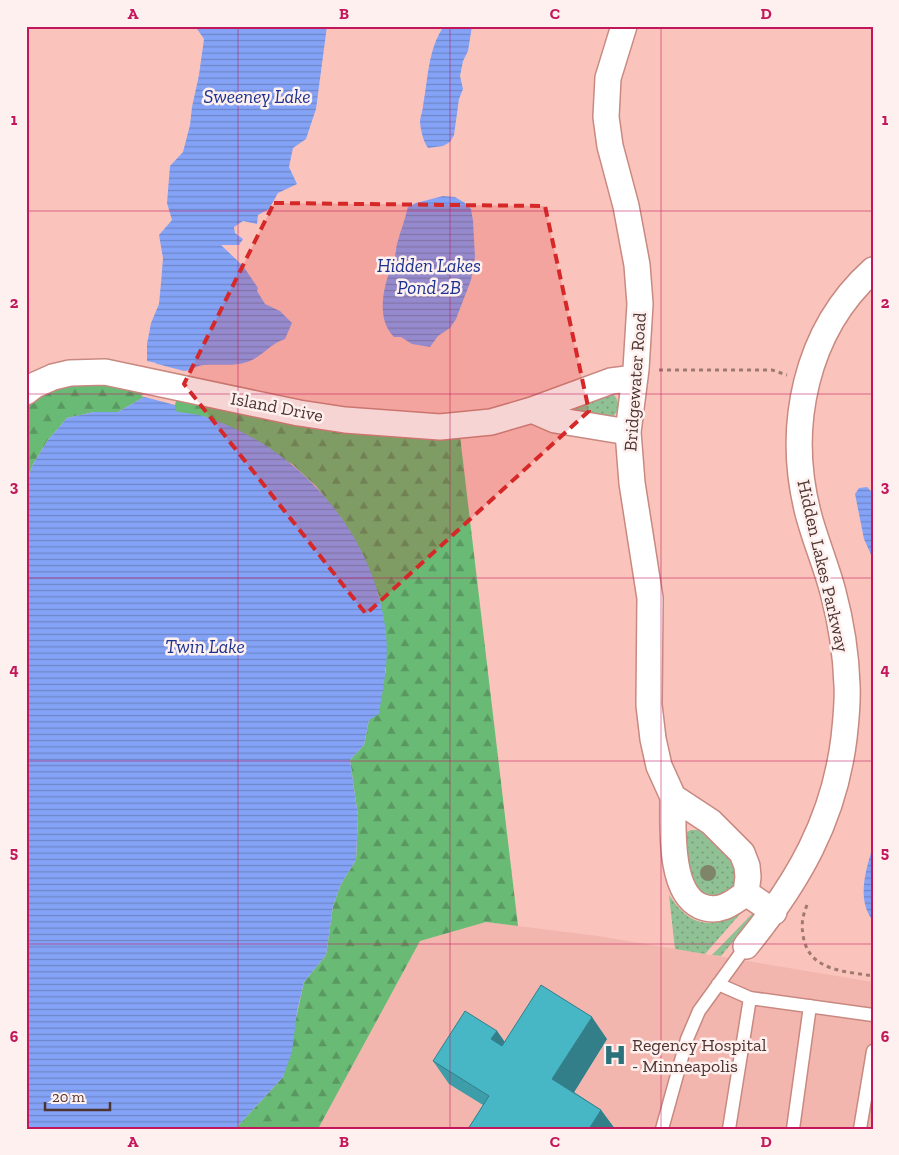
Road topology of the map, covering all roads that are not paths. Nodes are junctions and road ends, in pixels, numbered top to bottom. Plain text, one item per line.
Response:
1 (624, 26) edge
2 (873, 270) edge
3 (636, 373) junction
4 (26, 392) edge
5 (532, 410) junction
6 (628, 432) junction
7 (673, 797) junction
8 (746, 893) junction
9 (774, 912) junction
10 (746, 946) joint
11 (718, 984) junction
12 (750, 998) junction
13 (810, 1006) junction
14 (873, 1015) edge
15 (873, 1051) edge
16 (661, 1128) edge
17 (729, 1129) edge
18 (793, 1129) edge
19 (860, 1129) edge

1 - 3 street, Bridgewater Road
2 - 9 street, Hidden Lakes Parkway
3 - 5 street, Island Drive
3 - 6 street, Bridgewater Road
4 - 5 street, Island Drive
5 - 6 street
6 - 7 street, Bridgewater Road
7 - 8 street
7 - 8 street, Bridgewater Road
8 - 9 street
9 - 10 street, Hidden Lakes Parkway
10 - 11 lane
11 - 12 lane
11 - 16 lane
12 - 13 lane
12 - 17 lane
13 - 14 lane
13 - 18 lane
15 - 19 lane

